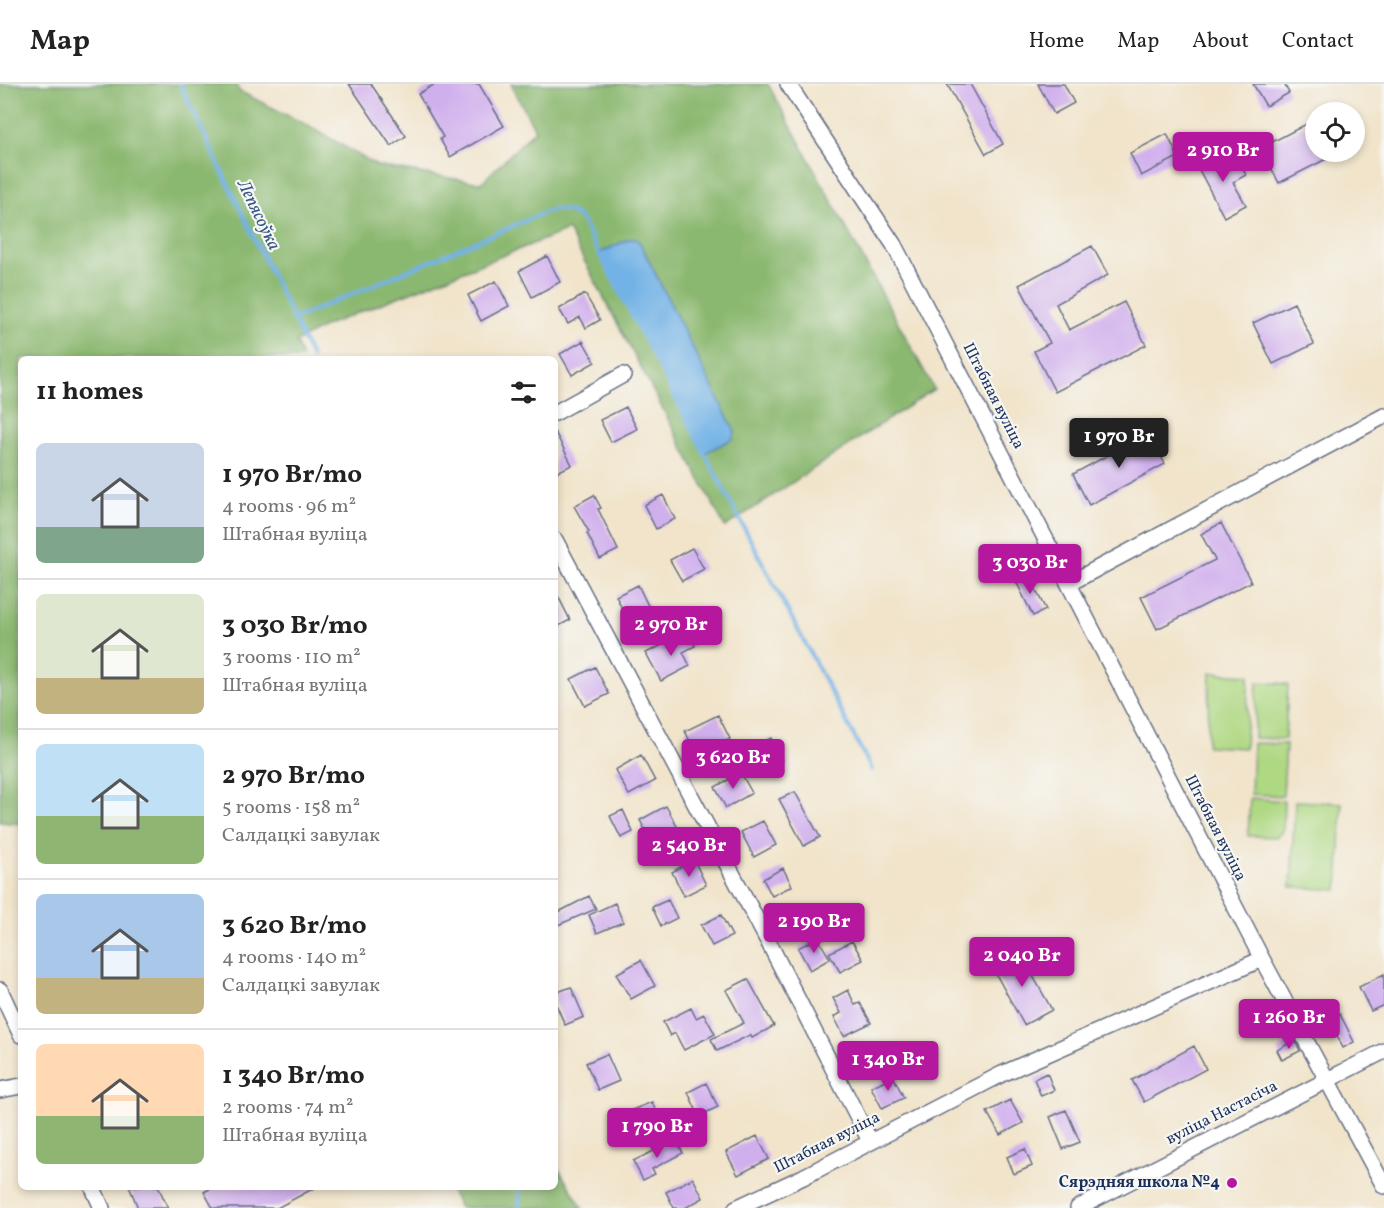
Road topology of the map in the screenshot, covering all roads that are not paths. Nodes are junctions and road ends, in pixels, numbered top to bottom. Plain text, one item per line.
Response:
1 (788, 84) edge
2 (623, 375) dead end
3 (558, 411) edge
4 (1384, 416) edge
5 (558, 546) edge
6 (1070, 583) junction
7 (1262, 959) junction
8 (0, 990) edge
9 (18, 1029) edge
10 (1384, 1050) edge
11 (1328, 1078) junction
12 (18, 1087) edge
13 (0, 1090) edge
14 (870, 1142) junction
15 (1384, 1186) edge
16 (94, 1190) edge
17 (102, 1208) edge
18 (736, 1208) edge
19 (1078, 1208) edge

1 - 6 street, Штабная вуліца
2 - 3 street
4 - 6 street
5 - 14 street
6 - 7 street, Штабная вуліца
7 - 11 street, Штабная вуліца
7 - 14 street, Штабная вуліца
8 - 9 street
10 - 11 street, вуліца Настасіча
11 - 15 street, Штабная вуліца
11 - 19 street, вуліца Настасіча
12 - 13 street
14 - 18 street, Штабная вуліца
16 - 17 street

